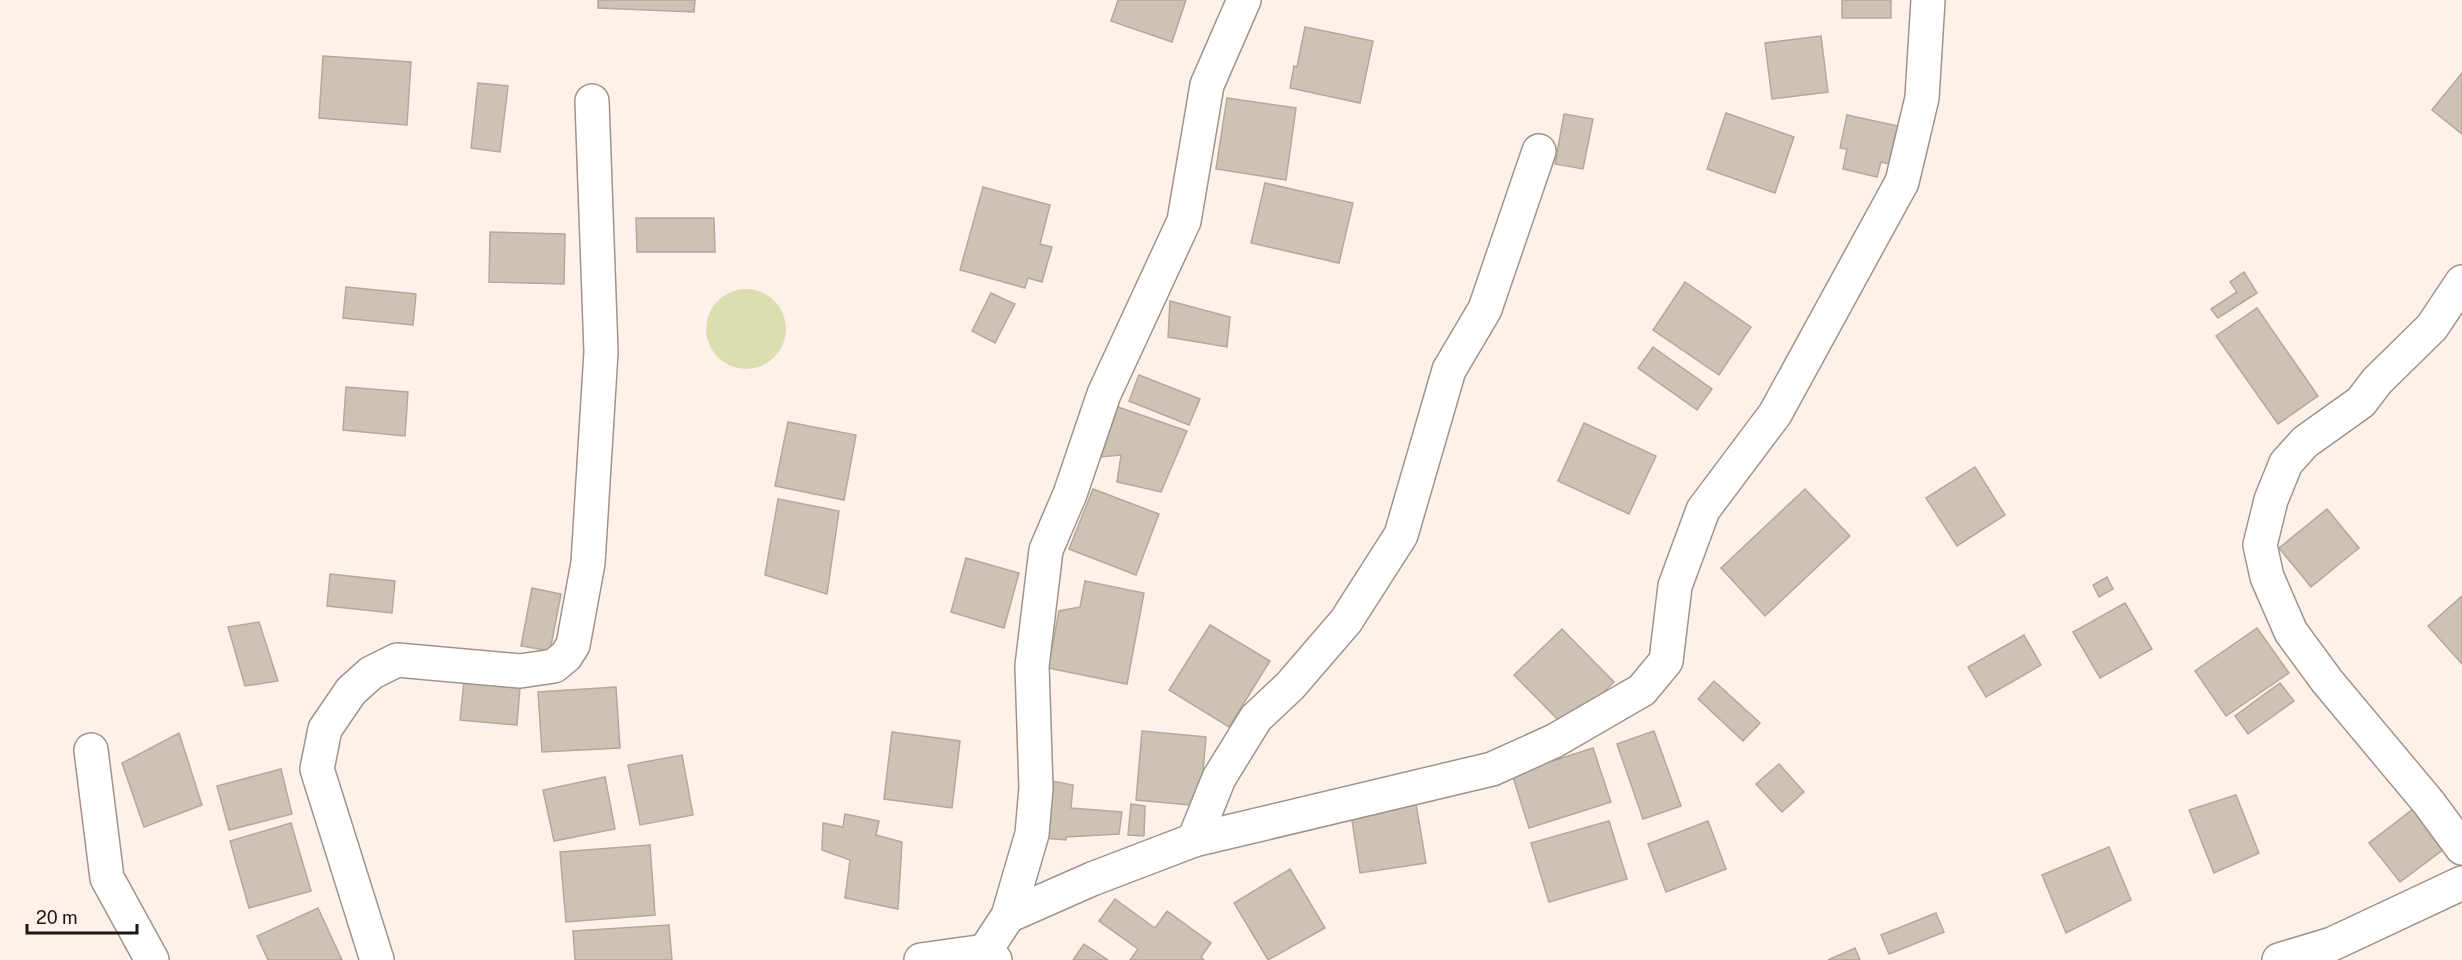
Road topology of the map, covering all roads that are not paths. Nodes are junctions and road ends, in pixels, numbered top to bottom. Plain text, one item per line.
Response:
1 (1244, 0) edge
2 (1928, 0) edge
3 (592, 101) dead end
4 (1539, 151) dead end
5 (2462, 282) edge
6 (91, 750) dead end
7 (1194, 840) junction
8 (2462, 848) edge
9 (2462, 883) edge
10 (1008, 916) junction
11 (990, 955) edge
12 (152, 960) edge
13 (377, 960) edge
14 (921, 960) edge
15 (2279, 960) edge

1 - 10 street
2 - 7 street
3 - 13 street
4 - 7 street
5 - 8 street
6 - 12 street
7 - 10 street
9 - 15 street
10 - 11 street
11 - 14 street

